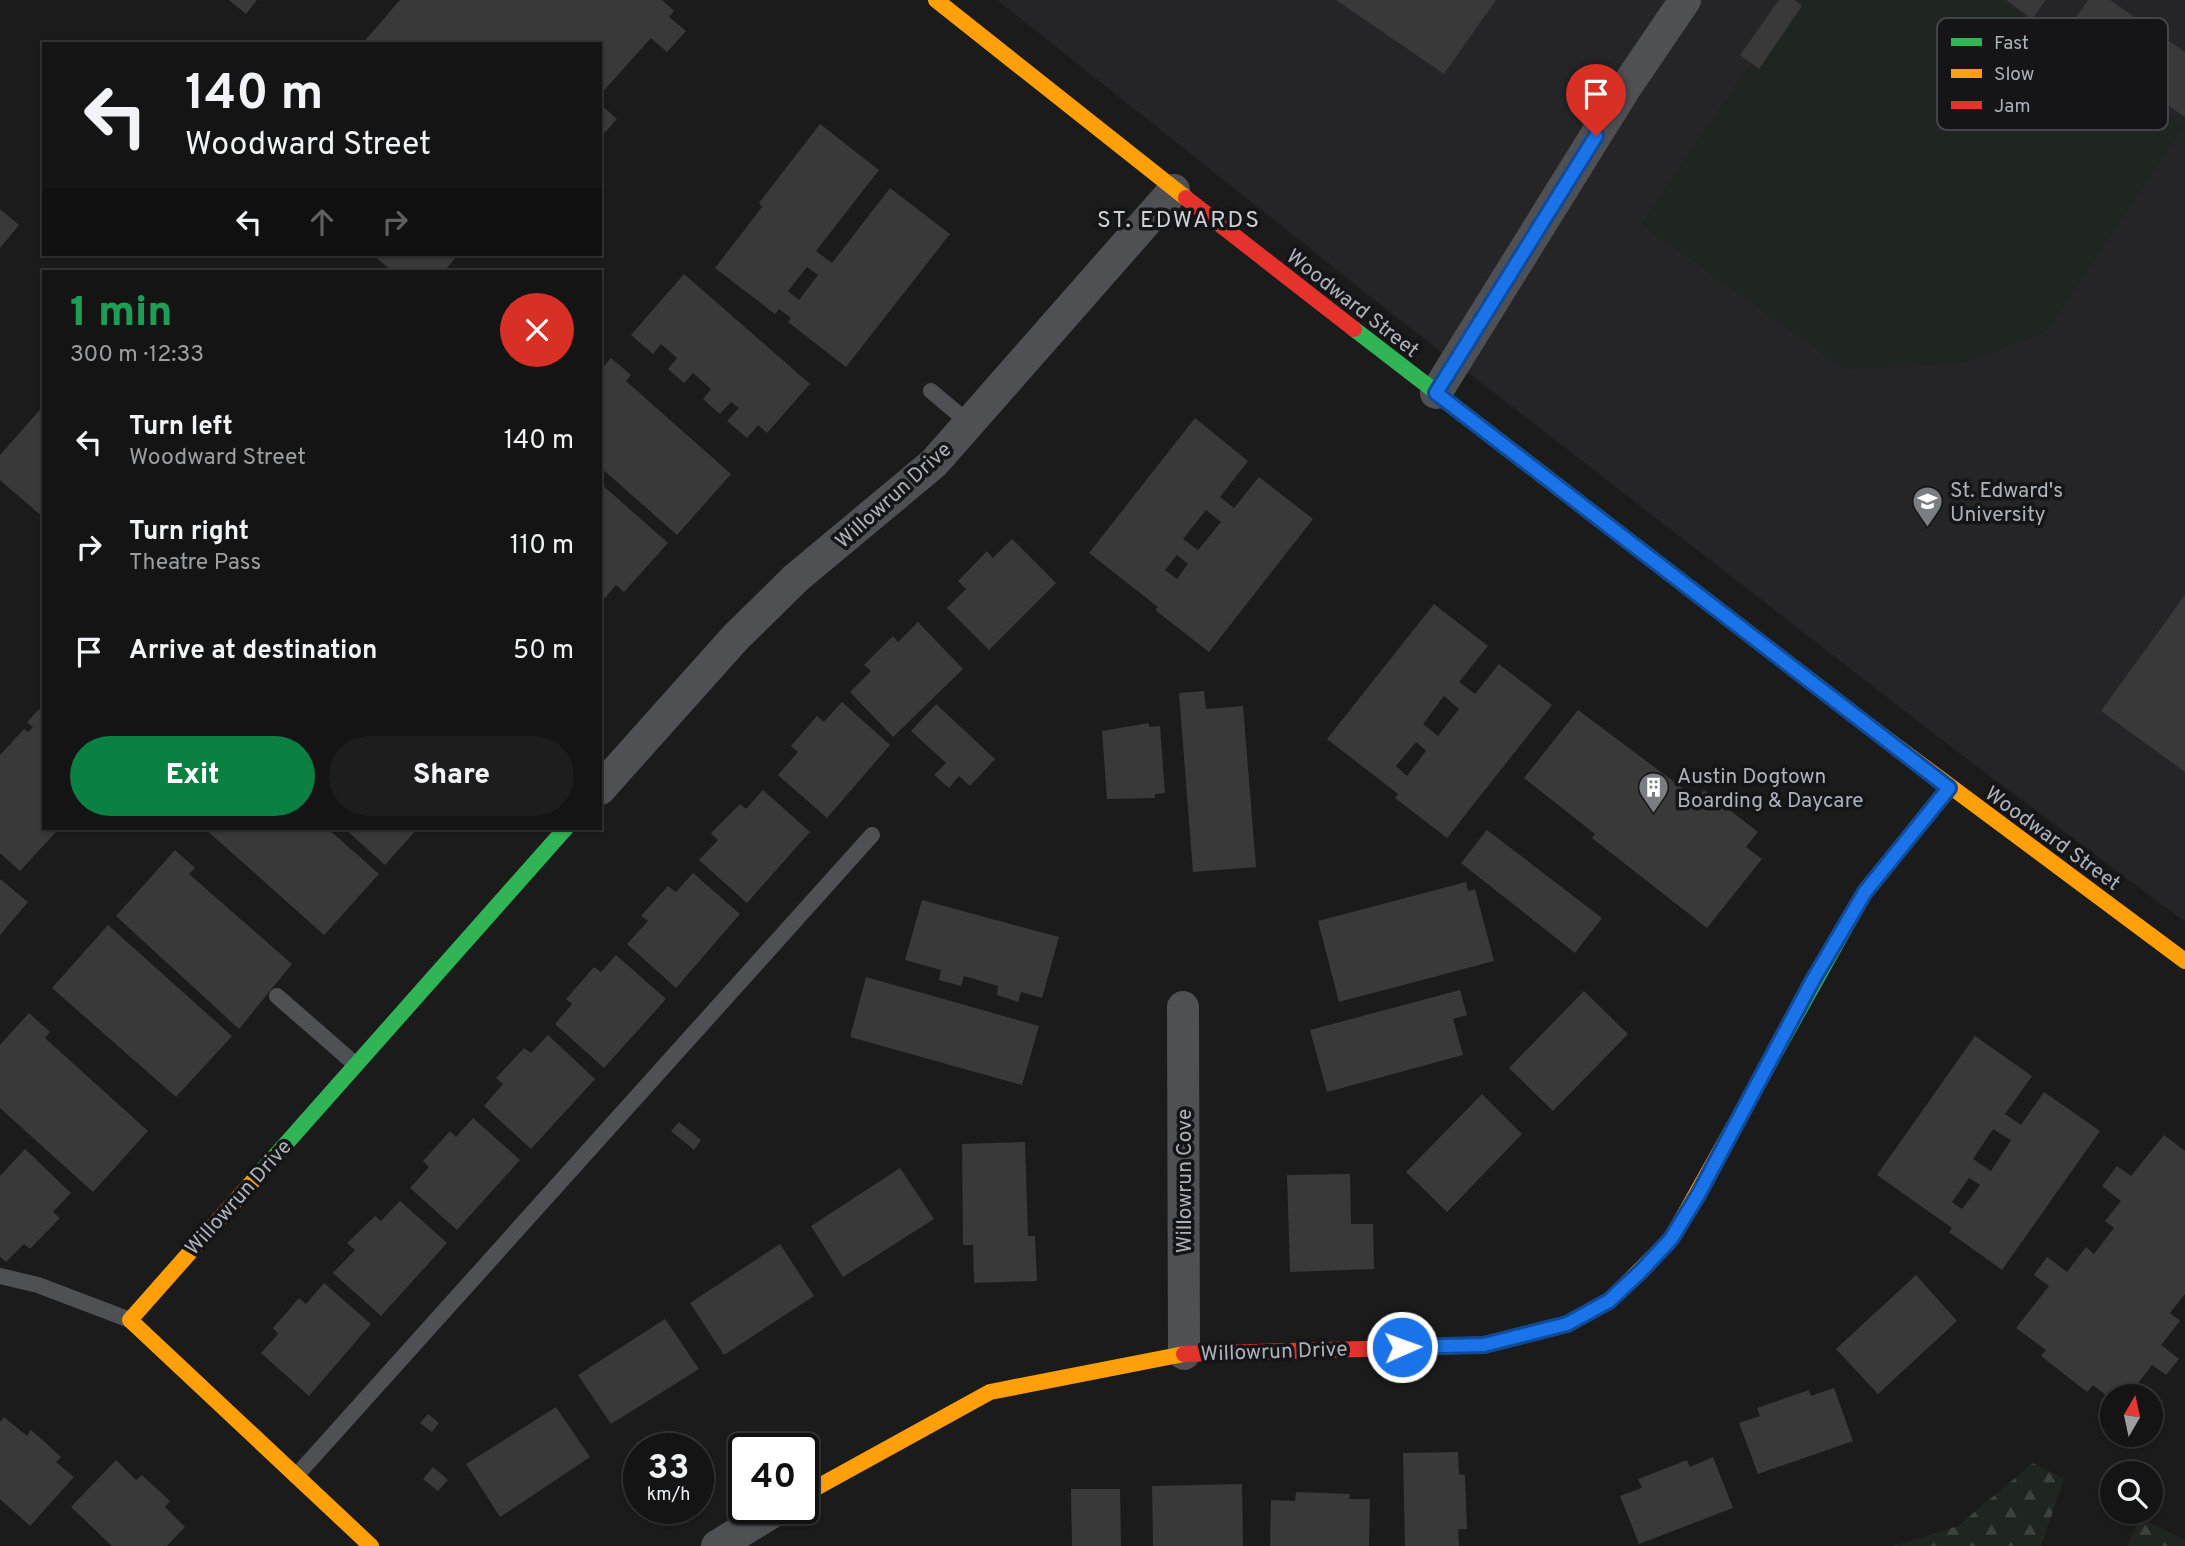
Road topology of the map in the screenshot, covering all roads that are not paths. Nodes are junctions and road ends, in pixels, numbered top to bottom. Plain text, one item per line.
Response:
1 (936, 0) edge
2 (1685, 0) edge
3 (1174, 190) junction
4 (931, 391) dead end
5 (1436, 393) junction
6 (969, 423) junction
7 (602, 787) edge
8 (1949, 788) junction
9 (564, 830) edge
10 (872, 835) dead end
11 (2185, 961) edge
12 (278, 996) dead end
13 (1183, 1007) dead end
14 (356, 1065) junction
15 (0, 1276) edge
16 (130, 1320) junction
17 (1184, 1354) junction
18 (296, 1476) junction
19 (819, 1486) edge
20 (753, 1524) edge
21 (371, 1546) edge
22 (717, 1546) edge

1 - 3 street, Woodward Street
2 - 5 street
3 - 5 street, Woodward Street
3 - 6 street, Willowrun Drive
4 - 6 lane
5 - 8 street, Woodward Street
6 - 7 street, Willowrun Drive
8 - 11 street, Woodward Street
8 - 17 street, Willowrun Drive
9 - 14 street, Willowrun Drive
10 - 18 lane
12 - 14 lane
13 - 17 street, Willowrun Cove
14 - 16 street, Willowrun Drive
15 - 16 lane
16 - 18 street
17 - 19 street, Willowrun Drive
18 - 21 street
20 - 22 street

